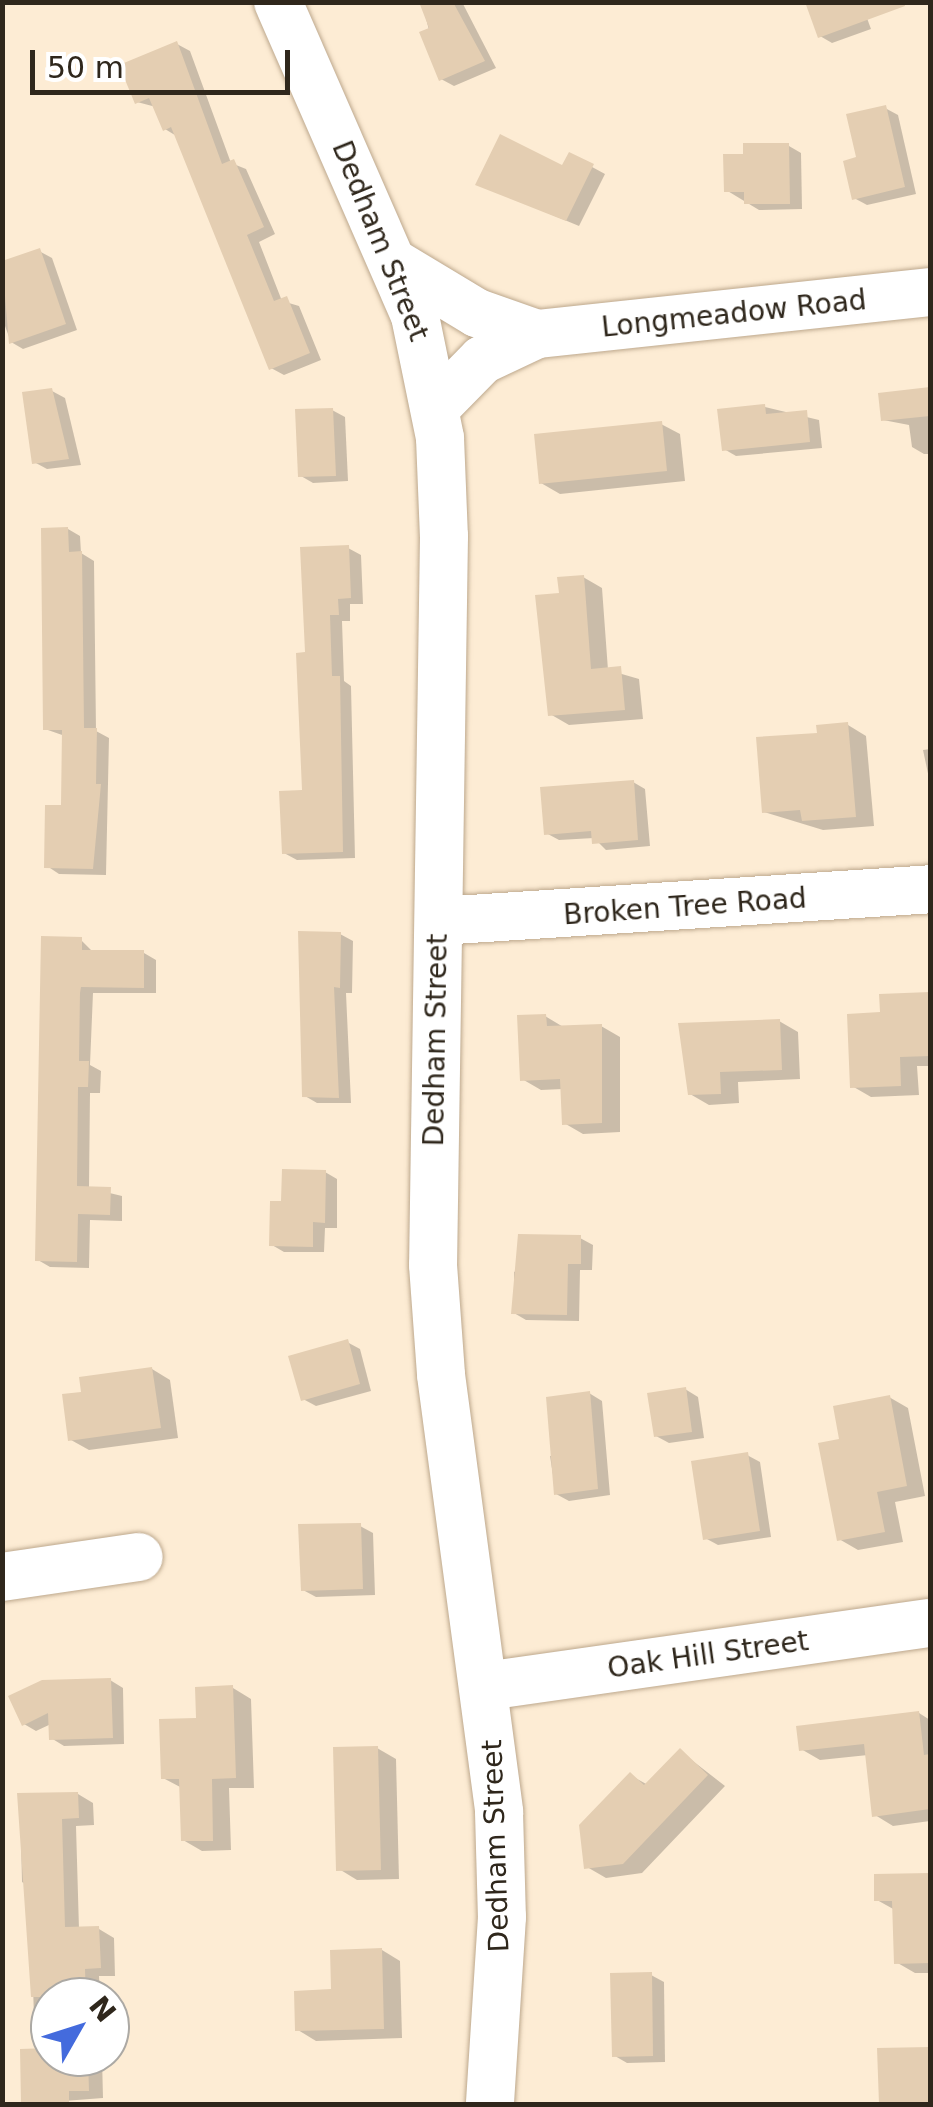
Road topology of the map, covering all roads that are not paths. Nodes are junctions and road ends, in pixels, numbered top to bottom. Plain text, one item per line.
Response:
1 (278, 2) edge
2 (394, 263) junction
3 (930, 292) edge
4 (537, 334) junction
5 (436, 407) junction
6 (930, 889) edge
7 (439, 921) junction
8 (140, 1556) dead end
9 (2, 1577) edge
10 (930, 1623) edge
11 (486, 1686) junction
12 (490, 2104) edge

1 - 2 street, Dedham Street
2 - 4 street, Longmeadow Road
2 - 5 street, Dedham Street
3 - 4 street, Longmeadow Road
4 - 5 street, Longmeadow Road
5 - 7 street, Dedham Street
6 - 7 street, Broken Tree Road
7 - 11 street, Dedham Street
8 - 9 street
10 - 11 street, Oak Hill Street
11 - 12 street, Dedham Street

